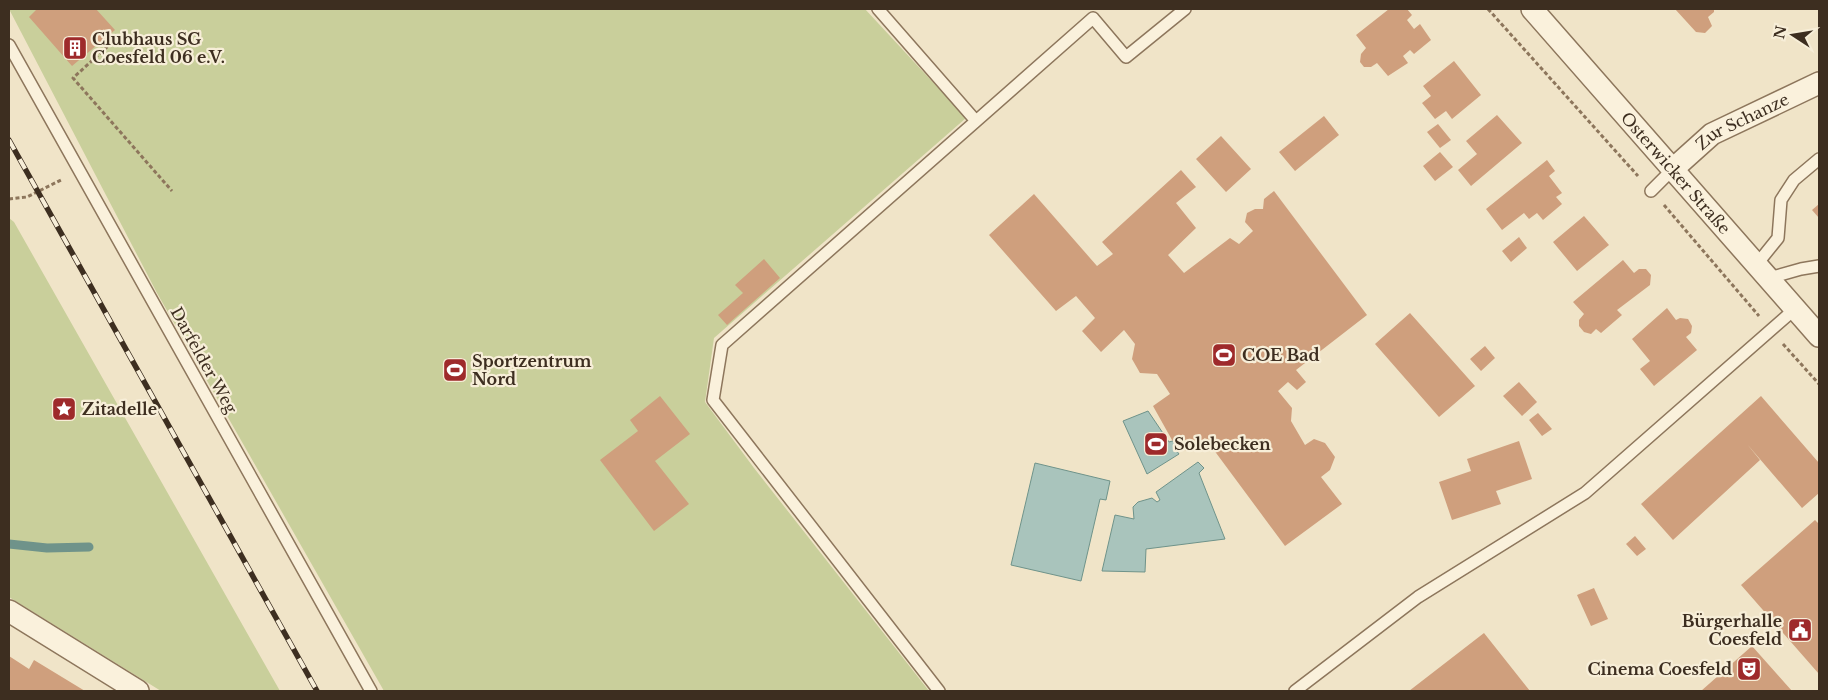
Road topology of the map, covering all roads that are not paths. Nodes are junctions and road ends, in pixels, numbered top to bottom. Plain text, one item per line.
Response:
1 (878, 9) edge
2 (1185, 9) edge
3 (1542, 12) edge
4 (1091, 14) edge
5 (9, 46) edge
6 (1819, 83) edge
7 (976, 121) junction
8 (1819, 160) edge
9 (1673, 169) junction
10 (1651, 191) road end
11 (1819, 266) edge
12 (1763, 271) junction
13 (1796, 308) junction
14 (1819, 336) edge
15 (9, 611) edge
16 (138, 691) edge
17 (371, 691) edge
18 (939, 691) edge
19 (1295, 691) edge

1 - 7 lane
2 - 4 lane
3 - 9 street, Osterwicker Straße
4 - 7 lane
5 - 17 lane, Darfelder Weg
6 - 9 street, Zur Schanze
7 - 18 lane
8 - 12 lane
9 - 10 lane
9 - 12 street, Osterwicker Straße
11 - 12 lane
12 - 13 street, Osterwicker Straße
13 - 14 street, Osterwicker Straße
13 - 19 lane
15 - 16 street

